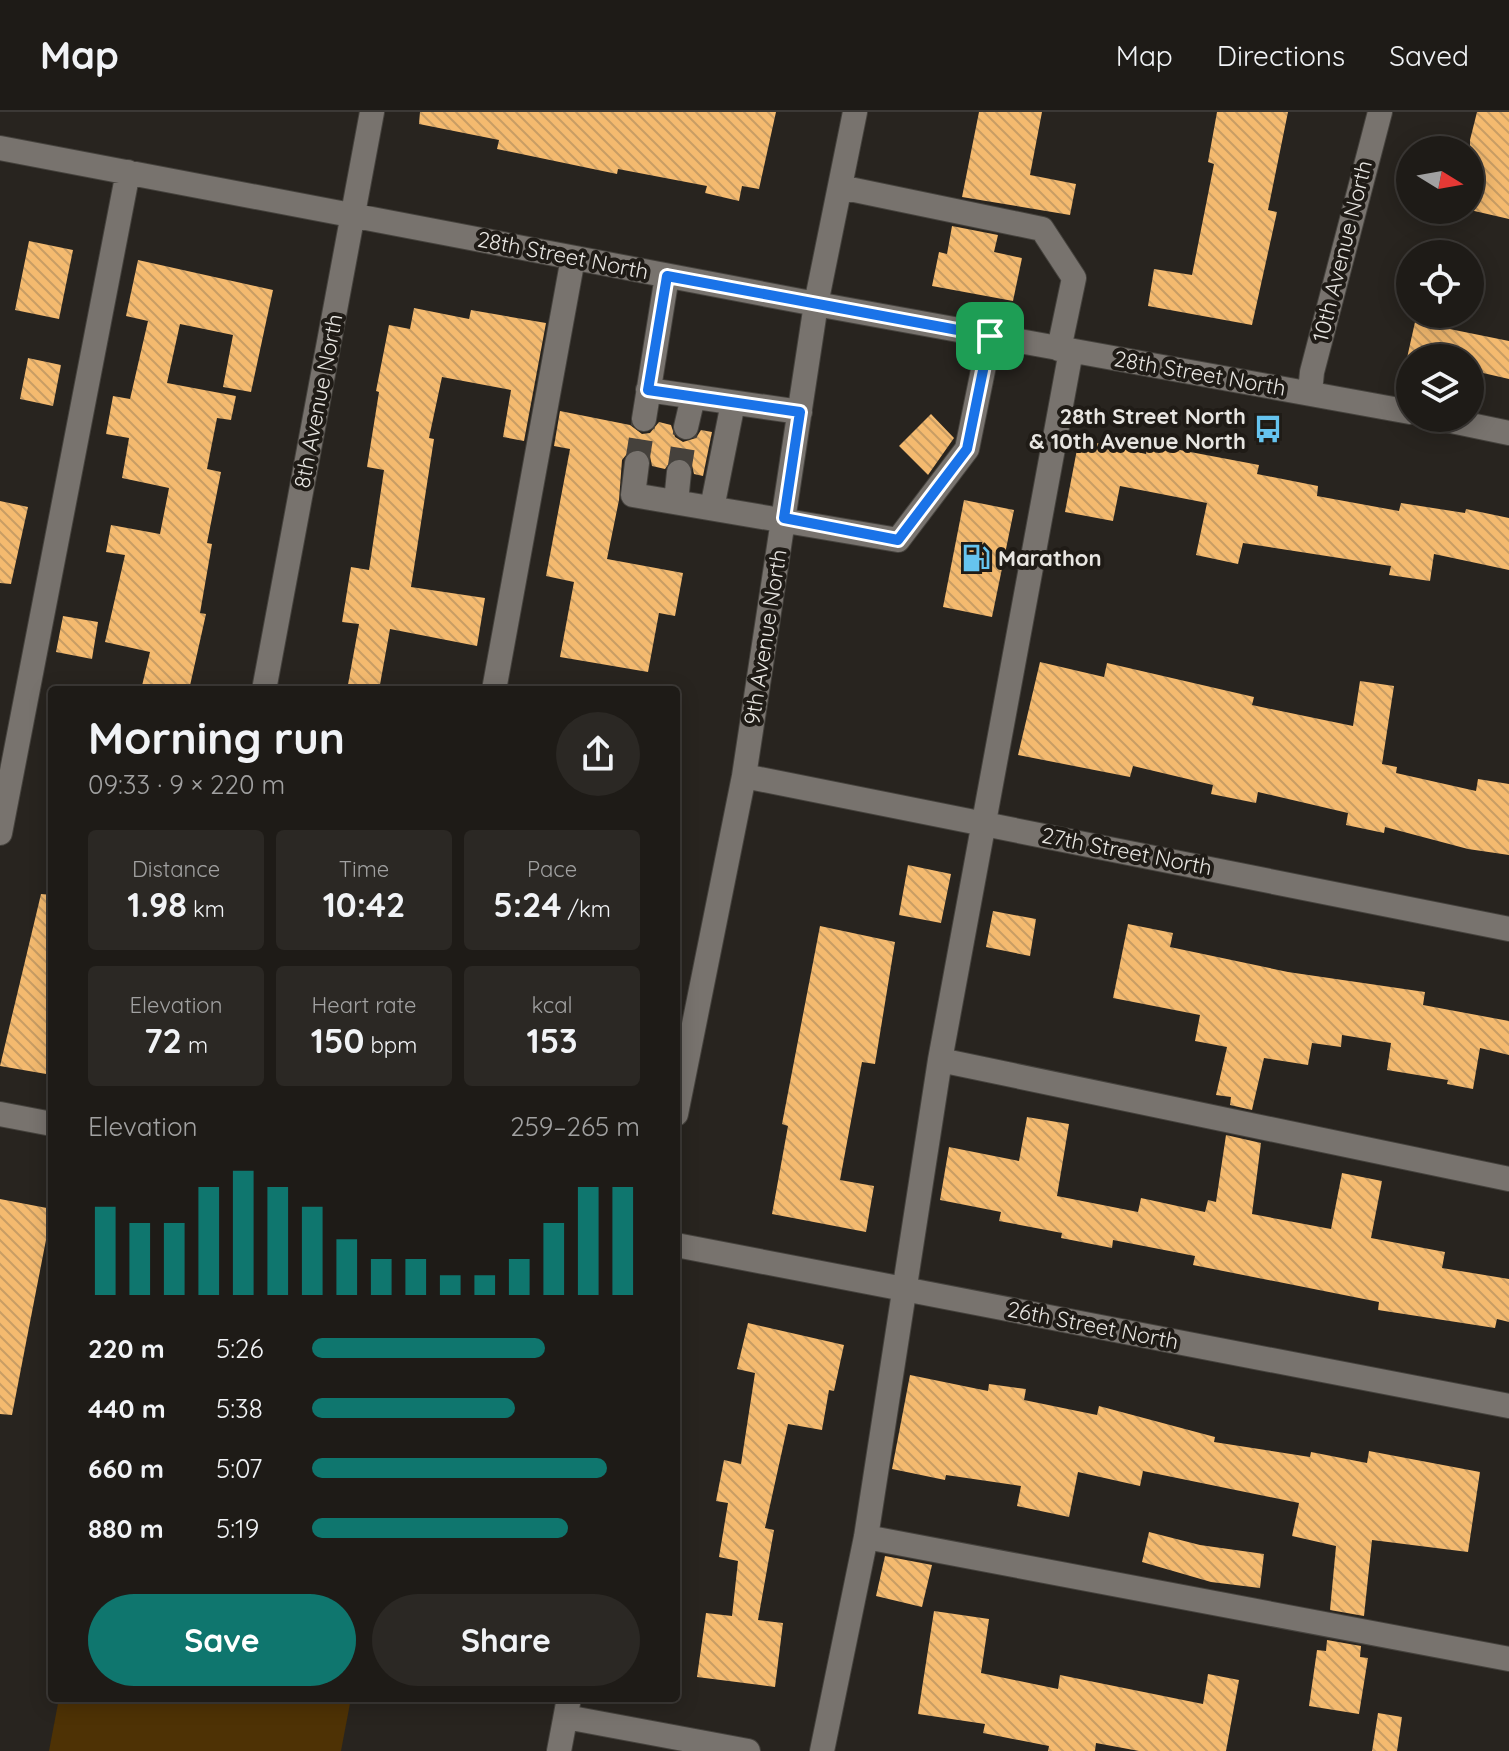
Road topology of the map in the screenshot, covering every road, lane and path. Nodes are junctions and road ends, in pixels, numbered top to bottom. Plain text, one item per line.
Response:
1 (372, 112) edge
2 (855, 112) edge
3 (1380, 112) edge
4 (0, 148) edge
5 (128, 172) junction
6 (840, 187) junction
7 (353, 214) junction
8 (573, 258) junction
9 (667, 276) junction
10 (816, 304) junction
11 (990, 336) junction
12 (1065, 350) junction
13 (648, 390) junction
14 (1310, 392) junction
15 (693, 397) junction
16 (733, 403) junction
17 (1396, 409) edge
18 (800, 412) junction
19 (644, 419) tunnel mouth
20 (686, 427) tunnel mouth
21 (1484, 428) edge
22 (1509, 433) edge
23 (637, 463) tunnel mouth
24 (679, 472) tunnel mouth
25 (676, 502) junction
26 (712, 508) junction
27 (784, 518) junction
28 (265, 686) edge
29 (495, 686) edge
30 (744, 776) junction
31 (986, 822) junction
32 (0, 833) edge
33 (1509, 929) edge
34 (940, 1060) junction
35 (680, 1094) edge
36 (0, 1114) edge
37 (48, 1123) edge
38 (1509, 1179) edge
39 (680, 1246) edge
40 (905, 1289) junction
41 (1509, 1406) edge
42 (866, 1537) junction
43 (1509, 1659) edge
44 (568, 1707) edge
45 (559, 1751) edge
46 (748, 1751) edge
47 (822, 1751) edge

1 - 7 street, 8th Avenue North
2 - 6 street, 9th Avenue North
3 - 14 street, 10th Avenue North
4 - 5 street, 28th Street North
5 - 7 street, 28th Street North
5 - 32 street
6 - 10 street, 9th Avenue North
6 - 12 street
7 - 8 street, 28th Street North
7 - 28 street, 8th Avenue North
8 - 9 street, 28th Street North
8 - 29 street
9 - 10 street, 28th Street North
9 - 13 street
10 - 11 street, 28th Street North
10 - 18 street, 9th Avenue North
11 - 12 street, 28th Street North
11 - 27 street
12 - 14 street, 28th Street North
12 - 31 street
13 - 15 street
13 - 19 street
14 - 17 street, 28th Street North
15 - 16 street
15 - 20 street
16 - 18 street
16 - 26 street
18 - 27 street, 9th Avenue North
21 - 22 street
23 - 25 street
24 - 25 street
25 - 26 street
26 - 27 street
27 - 30 street, 9th Avenue North
30 - 31 street, 27th Street North
30 - 35 street, 9th Avenue North
31 - 33 street, 27th Street North
31 - 34 street
34 - 38 street
34 - 40 street
36 - 37 street
39 - 40 street, 26th Street North
40 - 41 street, 26th Street North
40 - 42 street
42 - 43 street
42 - 47 street
44 - 45 street
44 - 46 street

